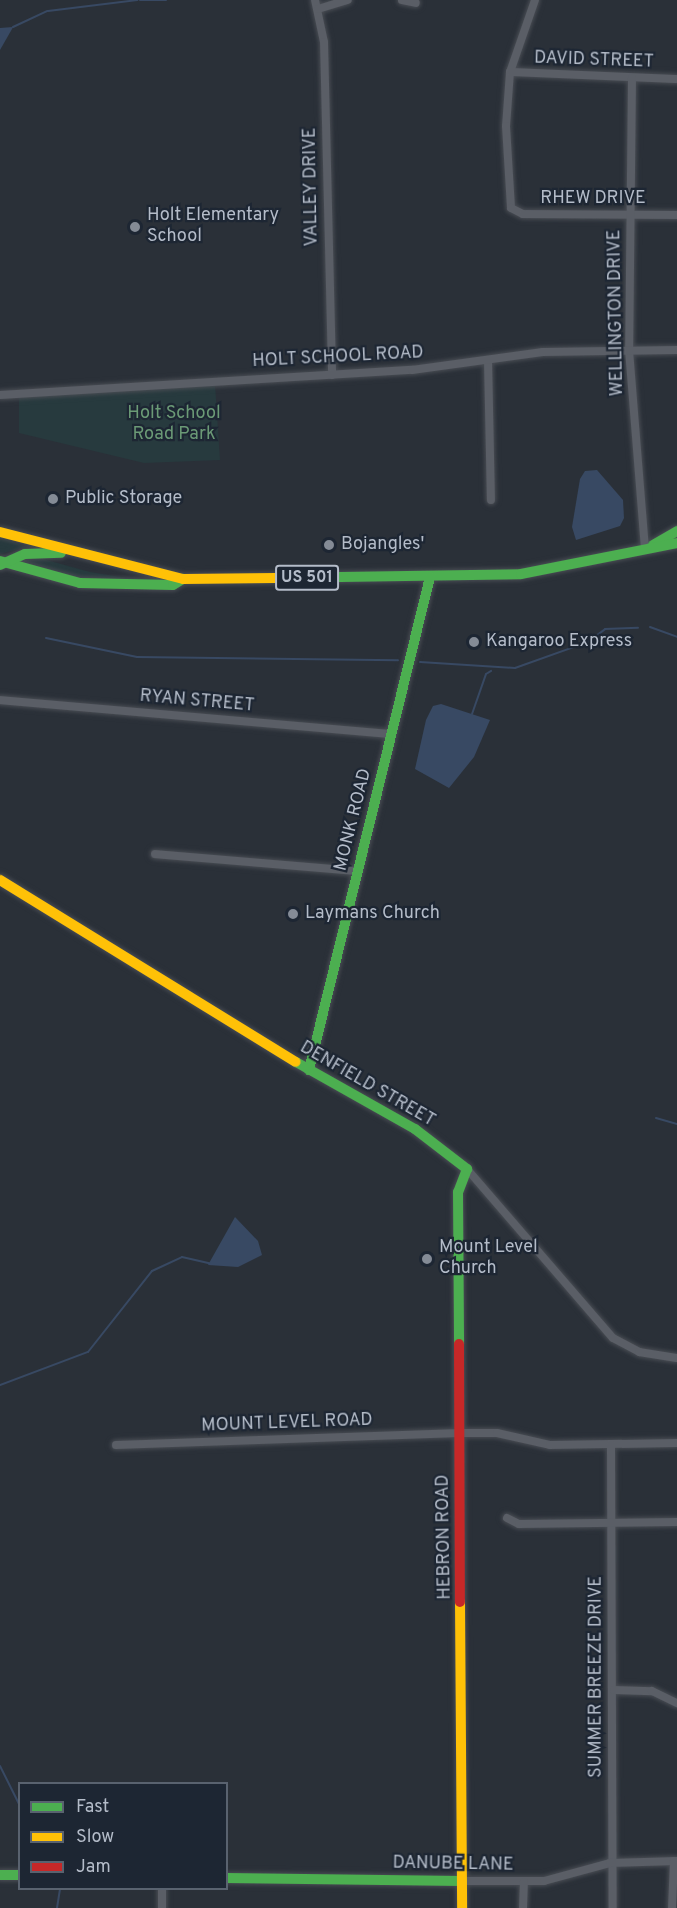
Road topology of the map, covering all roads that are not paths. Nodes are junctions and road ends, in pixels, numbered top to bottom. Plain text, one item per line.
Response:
1 (315, 0) edge
2 (348, 0) edge
3 (402, 0) edge
4 (535, 0) edge
5 (416, 3) dead end
6 (318, 9) junction
7 (510, 72) junction
8 (632, 78) junction
9 (677, 79) edge
10 (630, 214) junction
11 (677, 215) edge
12 (629, 350) junction
13 (677, 350) edge
14 (488, 360) junction
15 (332, 375) junction
16 (0, 395) edge
17 (491, 500) dead end
18 (677, 531) edge
19 (0, 532) edge
20 (677, 543) edge
21 (649, 546) junction
22 (65, 554) junction
23 (1, 562) edge
24 (430, 577) junction
25 (183, 579) junction
26 (0, 700) edge
27 (392, 734) junction
28 (156, 854) dead end
29 (358, 871) junction
30 (0, 880) edge
31 (309, 1070) junction
32 (467, 1169) junction
33 (677, 1358) edge
34 (460, 1433) junction
35 (677, 1443) edge
36 (116, 1445) dead end
37 (611, 1445) junction
38 (507, 1518) dead end
39 (677, 1522) edge
40 (612, 1523) junction
41 (614, 1690) junction
42 (677, 1704) edge
43 (676, 1861) edge
44 (610, 1863) junction
45 (0, 1875) edge
46 (18, 1875) edge
47 (228, 1878) edge
48 (462, 1881) junction
49 (524, 1882) junction
50 (162, 1890) edge
51 (162, 1908) edge
52 (462, 1908) edge
53 (524, 1908) edge
54 (613, 1908) edge
55 (672, 1908) edge

1 - 6 street, VALLEY DRIVE
2 - 6 street
3 - 5 street
4 - 7 street
6 - 15 street, VALLEY DRIVE
7 - 8 street, DAVID STREET
7 - 10 street, RHEW DRIVE
8 - 9 street, DAVID STREET
8 - 10 street, WELLINGTON DRIVE
10 - 11 street, RHEW DRIVE
10 - 12 street, WELLINGTON DRIVE
12 - 13 street, HOLT SCHOOL ROAD
12 - 14 street, HOLT SCHOOL ROAD
12 - 21 street, WELLINGTON DRIVE
14 - 15 street, HOLT SCHOOL ROAD
14 - 17 street
15 - 16 street, HOLT SCHOOL ROAD
18 - 21 main road, US 501
19 - 22 main road, US 501
20 - 21 main road, US 501
21 - 24 main road, US 501
22 - 23 main road
22 - 25 main road, US 501
23 - 25 main road, US 501
24 - 25 main road, US 501
24 - 27 main road, MONK ROAD
26 - 27 street, RYAN STREET
27 - 29 main road, MONK ROAD
28 - 29 street
29 - 31 main road, MONK ROAD
30 - 31 main road, DENFIELD STREET
31 - 32 main road, DENFIELD STREET
32 - 33 street, DENFIELD STREET
32 - 34 main road, HEBRON ROAD
34 - 36 street, MOUNT LEVEL ROAD
34 - 37 street, MOUNT LEVEL ROAD
34 - 48 main road, HEBRON ROAD
35 - 37 street, MOUNT LEVEL ROAD
37 - 40 street, SUMMER BREEZE DRIVE
38 - 40 street
39 - 40 street
40 - 41 street, SUMMER BREEZE DRIVE
41 - 42 street
41 - 44 street, SUMMER BREEZE DRIVE
43 - 44 street, DANUBE LANE
43 - 55 street
44 - 49 street, DANUBE LANE
44 - 54 street, SUMMER BREEZE DRIVE
45 - 46 main road
47 - 48 main road, DANUBE LANE
48 - 49 street, DANUBE LANE
48 - 52 main road, HEBRON ROAD
49 - 53 street
50 - 51 street

